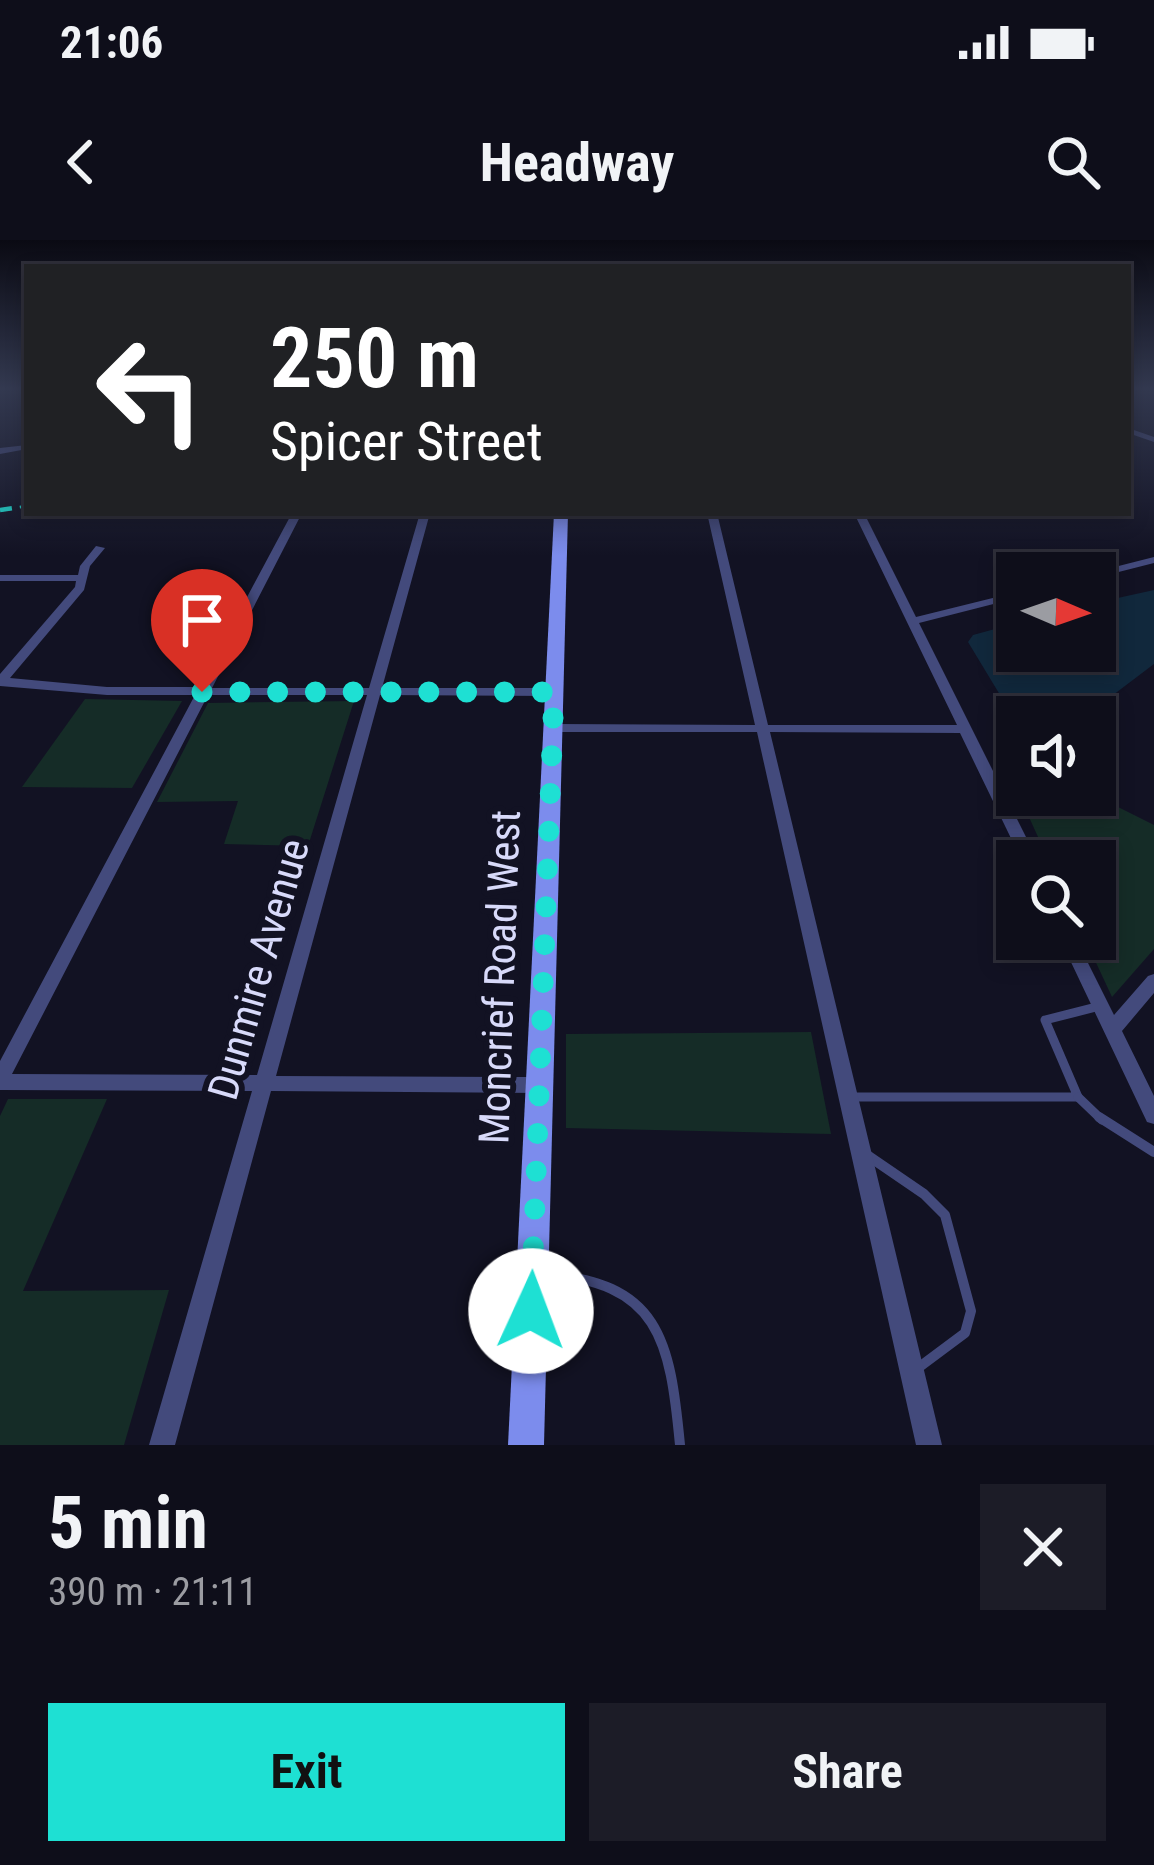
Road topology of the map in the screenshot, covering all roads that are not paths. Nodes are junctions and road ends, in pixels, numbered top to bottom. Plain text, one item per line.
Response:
1 (295, 516) edge
2 (423, 516) edge
3 (561, 516) edge
4 (713, 516) edge
5 (860, 516) edge
6 (100, 548) dead end
7 (1154, 560) edge
8 (1116, 570) edge
9 (0, 578) edge
10 (82, 578) junction
11 (996, 600) edge
12 (912, 621) junction
13 (0, 682) edge
14 (202, 692) junction
15 (554, 692) junction
16 (371, 693) junction
17 (553, 728) junction
18 (762, 729) junction
19 (964, 729) junction
20 (1020, 840) edge
21 (1078, 960) edge
22 (1154, 982) edge
23 (1101, 1006) junction
24 (1111, 1031) junction
25 (0, 1080) edge
26 (263, 1084) junction
27 (540, 1085) junction
28 (848, 1097) junction
29 (1078, 1097) junction
30 (1154, 1116) edge
31 (861, 1150) junction
32 (1154, 1152) edge
33 (532, 1274) junction
34 (912, 1372) junction
35 (162, 1445) edge
36 (526, 1445) edge
37 (680, 1445) edge
38 (929, 1445) edge

1 - 14 street
2 - 16 street, Dunmire Avenue
3 - 15 street, Moncrief Road West
4 - 18 street
5 - 12 street
6 - 10 street
7 - 8 street
9 - 10 street
10 - 13 street
11 - 12 street
12 - 19 street
13 - 14 street
14 - 16 street
14 - 25 street
15 - 16 street
15 - 17 street, Moncrief Road West
16 - 26 street, Dunmire Avenue
17 - 18 street
17 - 27 street, Moncrief Road West
18 - 19 street
18 - 28 street
19 - 20 street
21 - 23 street
22 - 24 street
23 - 24 street
23 - 29 lane
24 - 30 street
25 - 26 street
26 - 27 street
26 - 35 street, Dunmire Avenue
27 - 33 street, Moncrief Road West
28 - 29 lane
28 - 31 street
29 - 32 lane
31 - 34 street
31 - 34 lane
33 - 36 street, Moncrief Road West
33 - 37 lane
34 - 38 street

